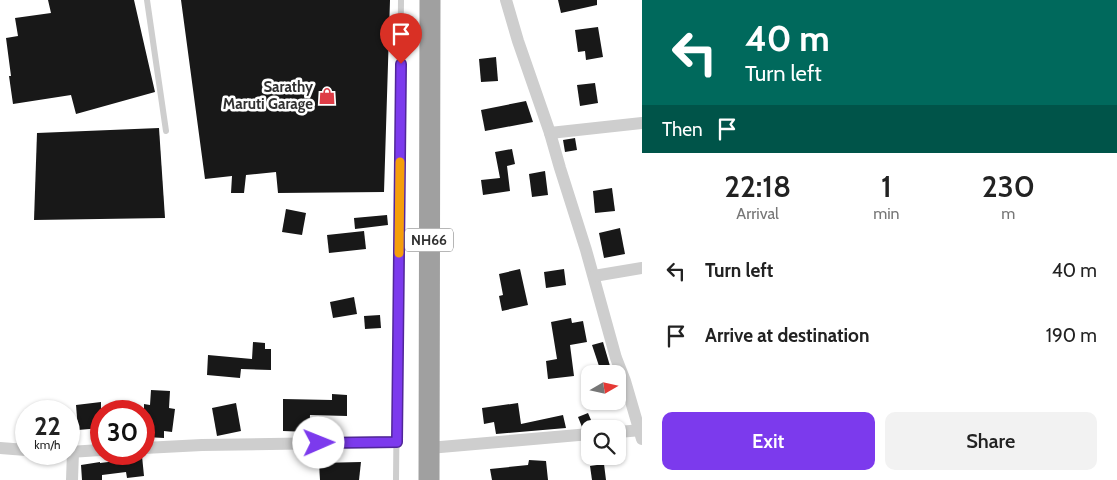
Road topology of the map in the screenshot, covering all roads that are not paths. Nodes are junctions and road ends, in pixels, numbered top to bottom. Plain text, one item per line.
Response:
1 (148, 0) edge
2 (400, 0) edge
3 (430, 0) edge
4 (506, 0) edge
5 (642, 123) edge
6 (166, 131) dead end
7 (550, 133) junction
8 (642, 268) edge
9 (594, 276) junction
10 (626, 432) edge
11 (641, 433) edge
12 (581, 435) edge
13 (397, 442) junction
14 (155, 447) edge
15 (0, 448) edge
16 (429, 448) junction
17 (15, 449) edge
18 (71, 465) edge
19 (72, 480) edge
20 (396, 480) edge
21 (429, 480) edge

1 - 6 lane
2 - 13 lane
3 - 16 highway, NH66
4 - 7 street
5 - 7 street
7 - 9 street
8 - 9 street
9 - 11 street
10 - 11 street
12 - 16 street
13 - 14 street
13 - 20 lane
15 - 17 street
16 - 21 highway, NH66
18 - 19 street

